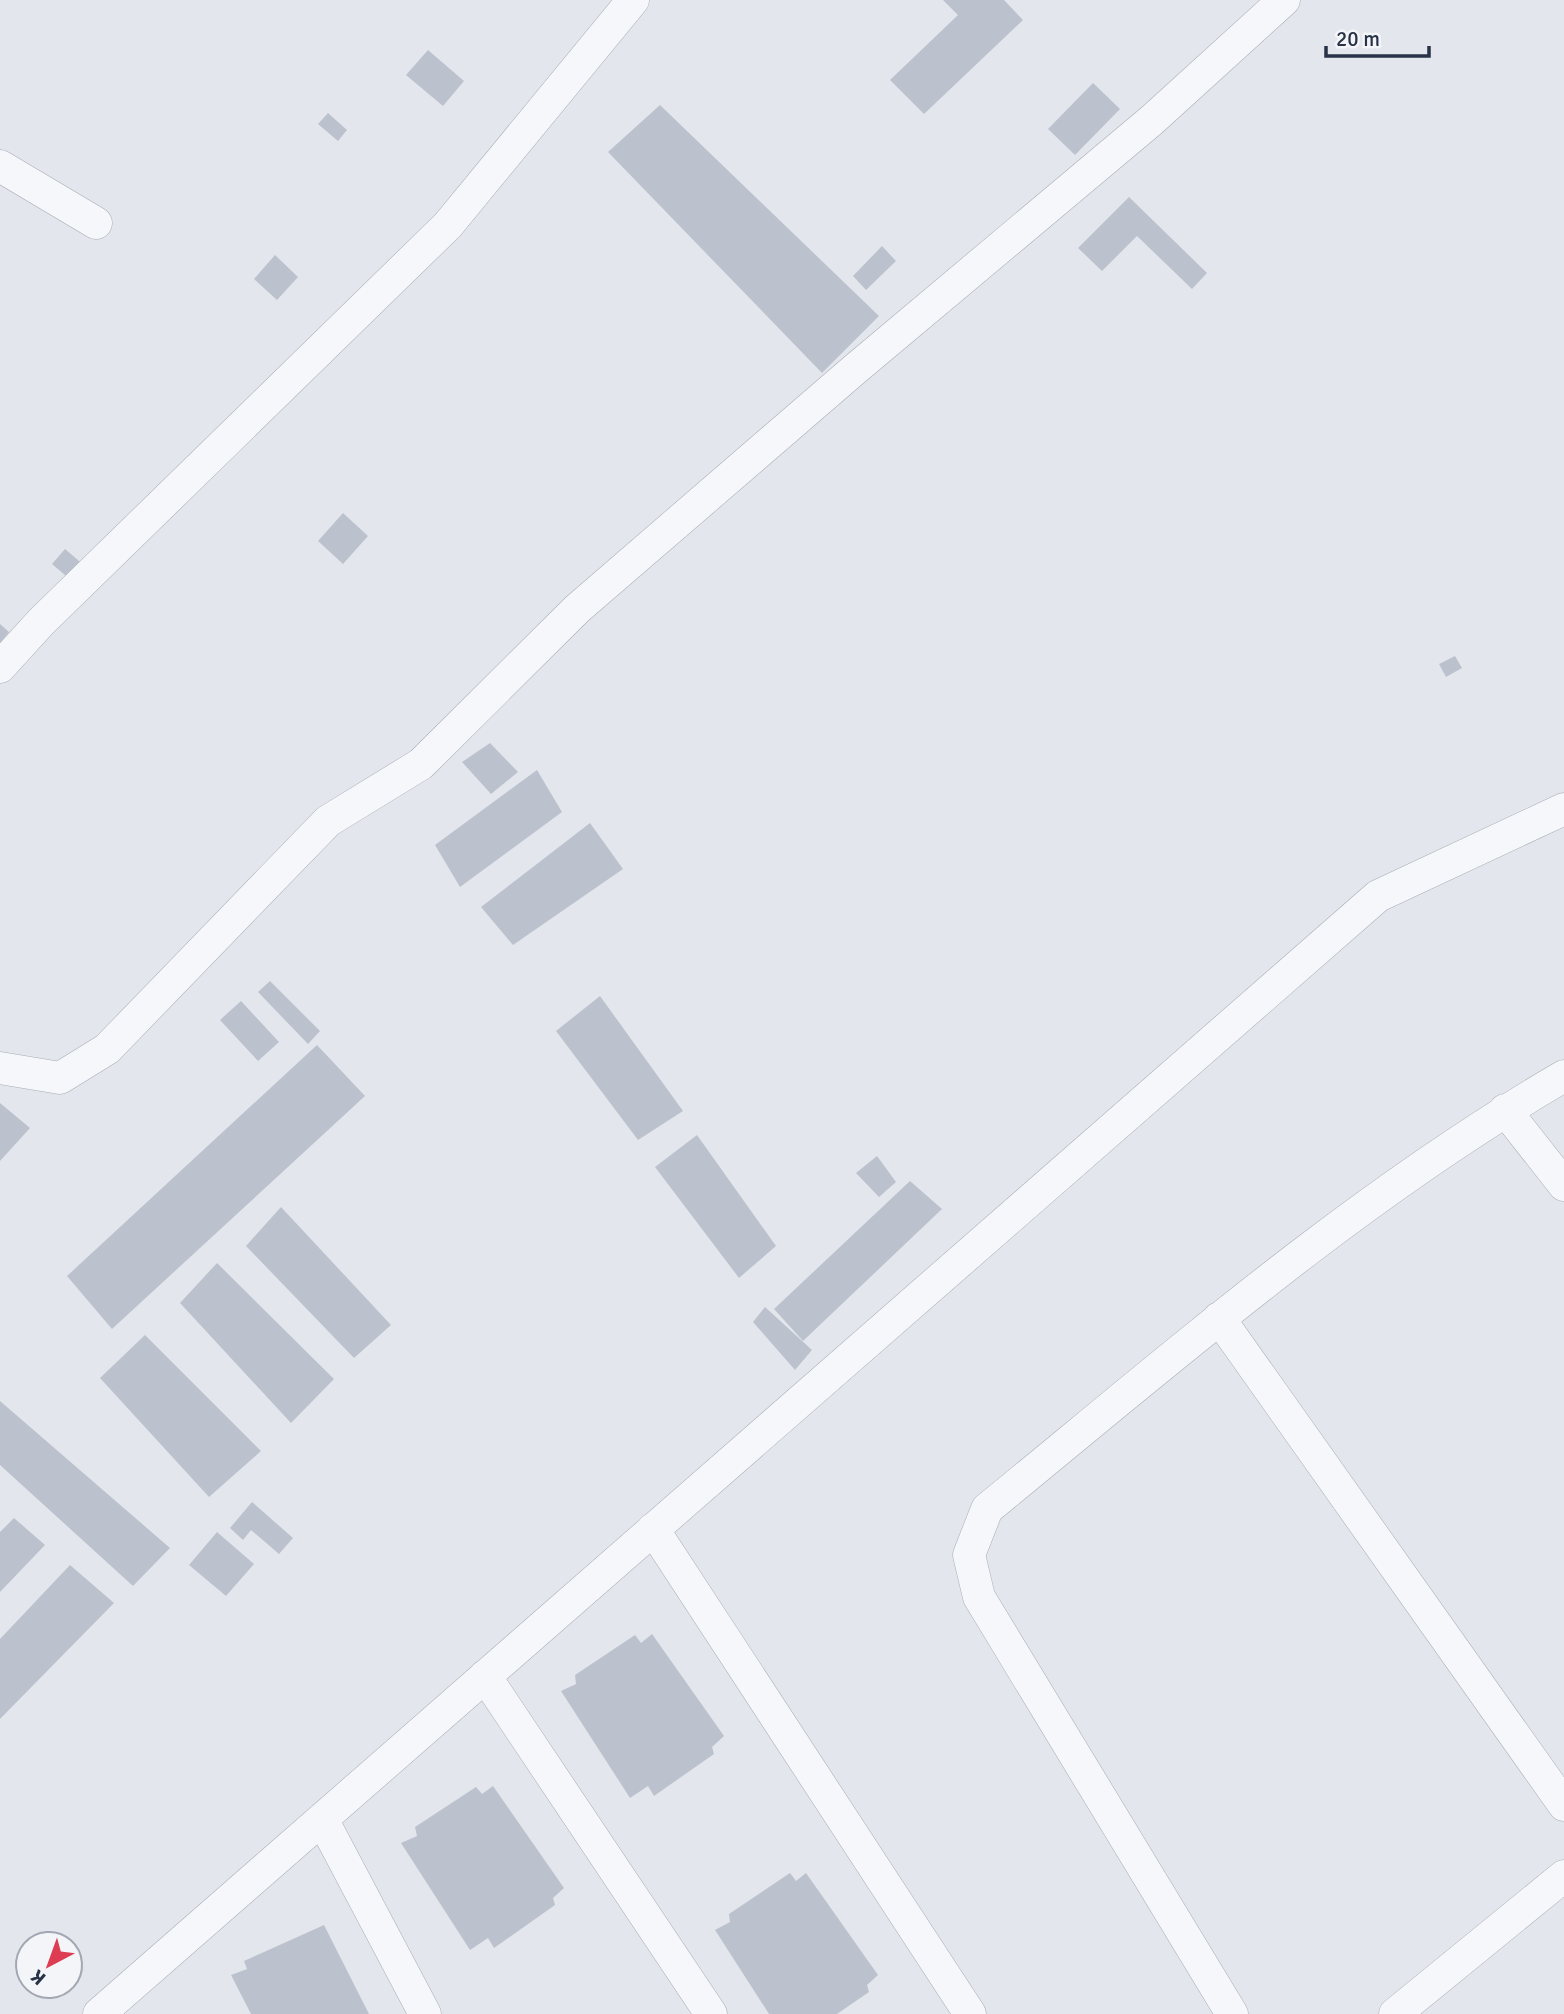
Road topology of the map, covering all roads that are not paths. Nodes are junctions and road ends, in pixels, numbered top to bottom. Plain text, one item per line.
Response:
1 (633, 0) edge
2 (1284, 0) edge
3 (0, 166) edge
4 (96, 223) dead end
5 (0, 667) edge
6 (1564, 809) edge
7 (0, 1068) edge
8 (1564, 1076) edge
9 (1505, 1110) junction
10 (1564, 1185) edge
11 (1219, 1318) junction
12 (653, 1529) junction
13 (485, 1676) junction
14 (1564, 1805) edge
15 (322, 1819) junction
16 (1564, 1876) edge
17 (99, 2014) edge
18 (425, 2014) edge
19 (711, 2014) edge
20 (970, 2014) edge
21 (1232, 2014) edge
22 (1395, 2014) edge

1 - 5 street
2 - 7 street
3 - 4 street
6 - 12 street
8 - 9 street
9 - 10 street
9 - 11 street
11 - 14 street
11 - 21 street
12 - 13 street
12 - 20 street
13 - 15 street
13 - 19 street
15 - 17 street
15 - 18 street
16 - 22 street

